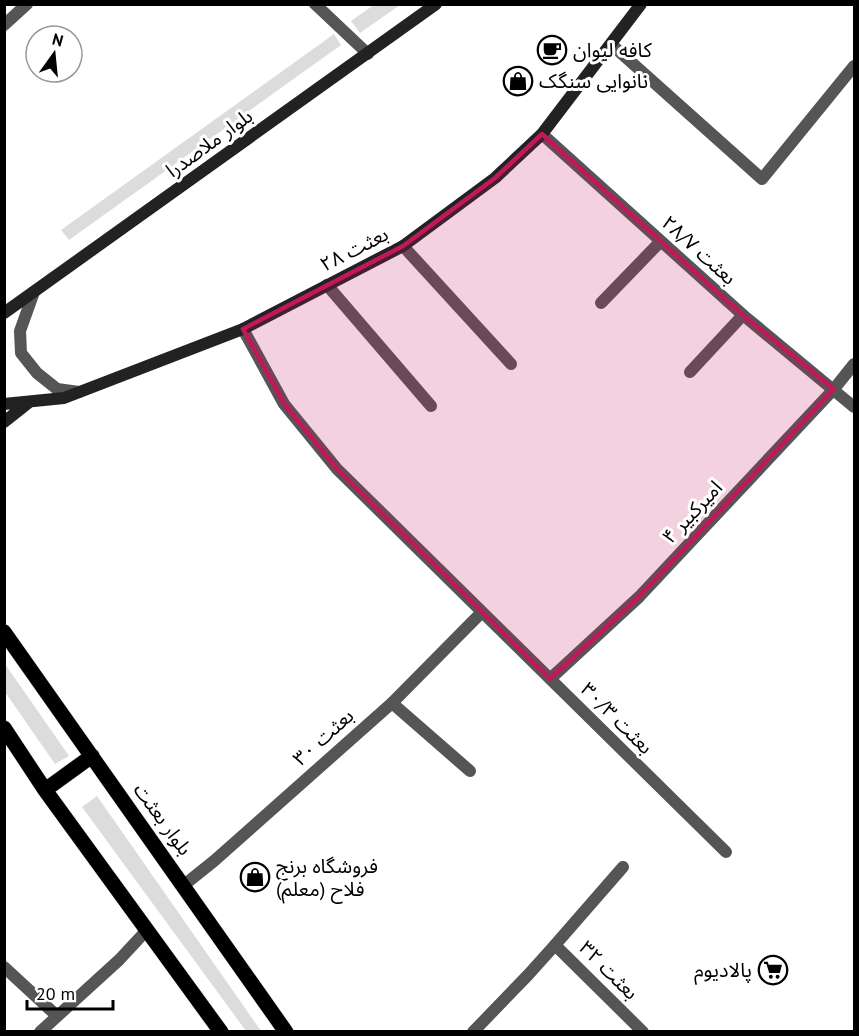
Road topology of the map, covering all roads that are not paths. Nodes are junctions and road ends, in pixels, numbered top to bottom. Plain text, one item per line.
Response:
1 (27, 4) edge
2 (315, 4) edge
3 (436, 4) edge
4 (641, 4) edge
5 (4, 25) edge
6 (612, 45) junction
7 (368, 54) junction
8 (855, 66) edge
9 (542, 134) junction
10 (660, 242) junction
11 (403, 246) junction
12 (327, 285) junction
13 (34, 292) junction
14 (601, 303) dead end
15 (4, 313) edge
16 (743, 315) junction
17 (243, 329) junction
18 (511, 364) dead end
19 (855, 364) edge
20 (690, 372) dead end
21 (834, 388) junction
22 (79, 392) junction
23 (28, 403) junction
24 (4, 404) edge
25 (431, 406) dead end
26 (855, 407) edge
27 (4, 422) edge
28 (482, 612) junction
29 (4, 632) edge
30 (550, 679) junction
31 (392, 703) junction
32 (4, 728) edge
33 (92, 756) junction
34 (470, 771) dead end
35 (45, 790) junction
36 (726, 852) dead end
37 (622, 867) dead end
38 (184, 885) junction
39 (146, 931) junction
40 (555, 945) junction
41 (4, 967) edge
42 (57, 1016) junction
43 (40, 1032) edge
44 (221, 1032) edge
45 (286, 1032) edge
46 (473, 1032) edge
47 (643, 1032) edge

1 - 5 street
2 - 7 street
3 - 7 main road, بلوار ملاصدرا
4 - 6 main road, بعثت ۲۸
6 - 8 street
6 - 9 main road, بعثت ۲۸
7 - 13 main road, بلوار ملاصدرا
9 - 10 street, بعثت ۲۸/۷
9 - 11 main road, بعثت ۲۸
10 - 14 street
10 - 16 street, بعثت ۲۸/۷
11 - 12 main road, بعثت ۲۸
11 - 18 street
12 - 17 main road, بعثت ۲۸
12 - 25 street
13 - 15 main road, بلوار ملاصدرا
13 - 22 street
16 - 20 street
16 - 21 street, بعثت ۲۸/۷
17 - 22 main road, بعثت ۲۸
17 - 28 street, بعثت ۳۰/۳
19 - 21 street, امیرکبیر ۴
21 - 26 street, بعثت ۲۸/۷
21 - 30 street, امیرکبیر ۴
22 - 23 main road, بعثت ۲۸
23 - 24 main road, بعثت ۲۸
23 - 27 main road
28 - 30 street, بعثت ۳۰/۳
28 - 31 street, بعثت ۳۰
29 - 33 main road, بلوار بعثت
30 - 36 street, بعثت ۳۰/۳
31 - 34 street
31 - 38 street, بعثت ۳۰
32 - 35 main road
33 - 35 main road
33 - 38 main road, بلوار بعثت
35 - 39 main road
37 - 40 street
38 - 45 main road, بلوار بعثت
39 - 42 street
39 - 44 main road
40 - 46 street, بعثت ۳۲
40 - 47 street, بعثت ۳۲
41 - 42 street
42 - 43 street

